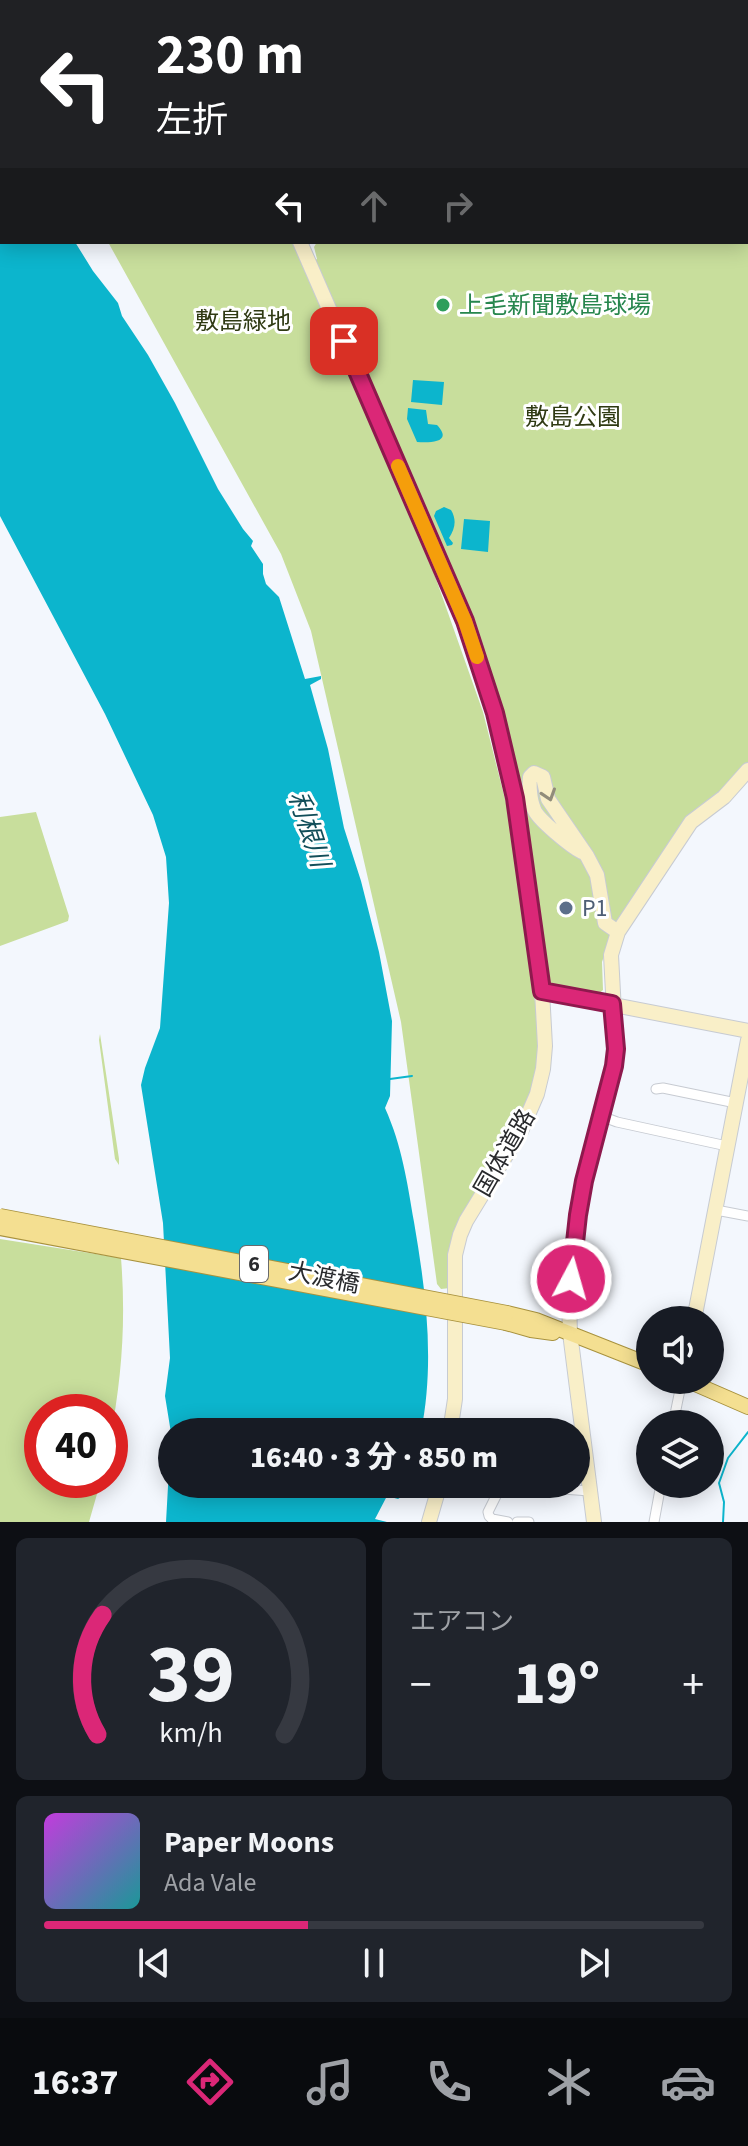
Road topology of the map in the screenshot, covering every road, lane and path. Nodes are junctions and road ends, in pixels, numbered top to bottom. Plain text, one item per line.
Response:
1 (304, 244) edge
2 (748, 770) edge
3 (582, 852) junction
4 (618, 932) junction
5 (542, 991) junction
6 (612, 1004) junction
7 (748, 1031) edge
8 (748, 1040) edge
9 (656, 1089) dead end
10 (736, 1103) junction
11 (601, 1116) junction
12 (727, 1146) junction
13 (716, 1210) junction
14 (0, 1216) edge
15 (748, 1216) edge
16 (0, 1228) edge
17 (697, 1306) edge
18 (506, 1318) junction
19 (570, 1333) junction
20 (636, 1359) edge
21 (717, 1394) edge
22 (748, 1407) edge
23 (452, 1418) edge
24 (581, 1418) edge
25 (590, 1491) edge
26 (436, 1498) edge
27 (495, 1498) edge
28 (658, 1498) edge
29 (429, 1522) edge
30 (508, 1522) edge
31 (517, 1522) edge
32 (529, 1522) edge
33 (594, 1522) edge
34 (654, 1522) edge

1 - 5 street, 国体道路
2 - 4 street
3 -> 3 street
3 - 4 street
4 - 6 street
5 - 6 street
5 - 23 street, 国体道路
6 - 7 street
6 - 11 street
8 - 10 street
9 - 10 street
10 - 12 street
11 - 12 street
11 - 19 street
12 - 13 street
13 - 15 street
13 - 17 street
14 - 18 main road, 大渡橋 / 6, bridge
16 - 18 main road, 大渡橋 / 6, bridge
18 - 19 main road, 6
19 - 20 main road, 6
19 - 24 street
21 - 22 main road
25 - 33 street
26 - 29 street
27 - 30 street
28 - 34 street
31 - 32 street

